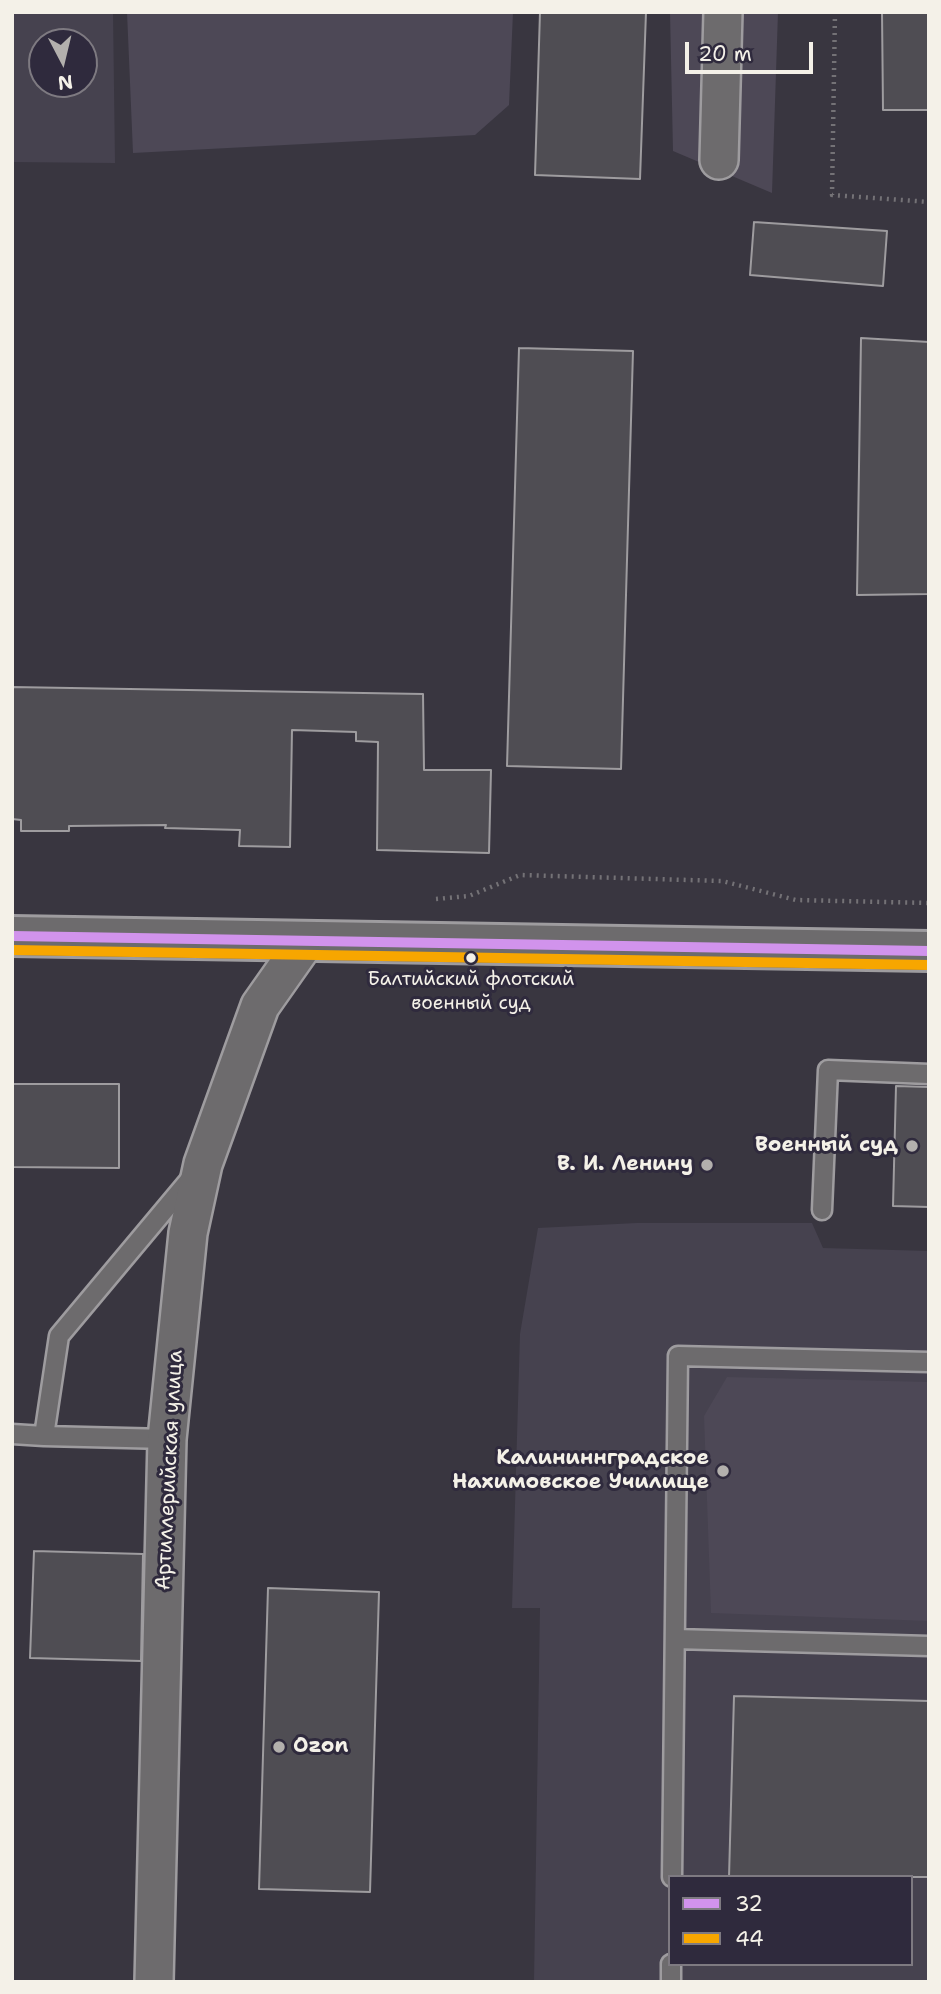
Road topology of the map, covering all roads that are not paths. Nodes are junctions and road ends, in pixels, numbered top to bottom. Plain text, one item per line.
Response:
1 (723, 12) edge
2 (719, 160) dead end
3 (12, 936) edge
4 (305, 942) junction
5 (929, 951) edge
6 (929, 1074) edge
7 (203, 1164) junction
8 (822, 1210) dead end
9 (929, 1362) edge
10 (12, 1434) edge
11 (44, 1436) junction
12 (167, 1439) junction
13 (675, 1639) junction
14 (929, 1646) edge
15 (672, 1875) edge
16 (154, 1982) edge

1 - 2 street
3 - 4 main road
4 - 5 main road
4 - 7 street, Артиллерийская улица
6 - 8 lane
7 - 11 lane
7 - 12 street, Артиллерийская улица
9 - 13 lane
10 - 11 lane
11 - 12 lane
12 - 16 street, Артиллерийская улица
13 - 14 lane
13 - 15 lane

